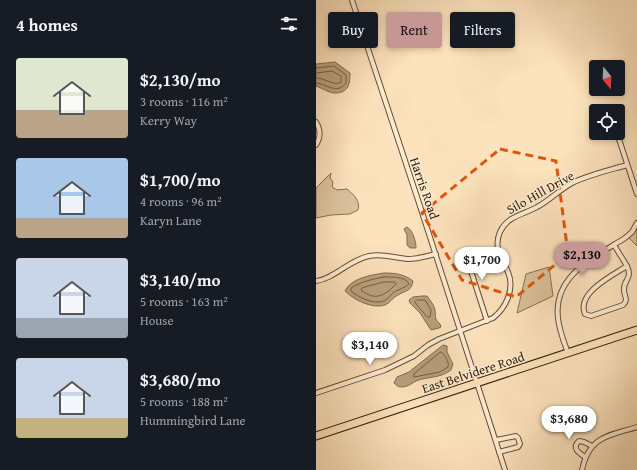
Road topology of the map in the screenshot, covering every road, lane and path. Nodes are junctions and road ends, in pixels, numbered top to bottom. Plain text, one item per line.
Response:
1 (352, 0) edge
2 (316, 122) edge
3 (619, 140) edge
4 (316, 145) edge
5 (627, 165) junction
6 (637, 194) edge
7 (637, 223) edge
8 (614, 245) junction
9 (497, 250) junction
10 (436, 254) junction
11 (627, 266) junction
12 (316, 281) edge
13 (487, 321) junction
14 (460, 330) junction
15 (637, 330) edge
16 (568, 353) junction
17 (477, 383) junction
18 (316, 393) edge
19 (637, 427) edge
20 (316, 436) edge
21 (496, 440) junction
22 (592, 446) junction
23 (499, 452) junction
24 (585, 457) junction
25 (505, 470) edge
26 (582, 470) edge

1 - 10 street, Harris Road
2 - 4 street
3 - 5 street
5 - 6 street
5 - 9 street, Silo Hill Drive
7 - 8 street
8 - 11 street
8 - 16 street
9 - 13 street
9 - 13 street
10 - 12 street
10 - 14 street, Harris Road
11 - 11 street
13 - 14 street
14 - 17 street, Harris Road
14 - 18 street
15 - 16 main road, East Belvidere Road
16 - 17 main road, East Belvidere Road
17 - 20 main road, East Belvidere Road
17 - 21 street, Harris Road
19 - 22 street
21 - 23 street, Harris Road
21 - 23 street
22 - 24 street
22 - 24 street
23 - 25 street, Harris Road
24 - 26 street

